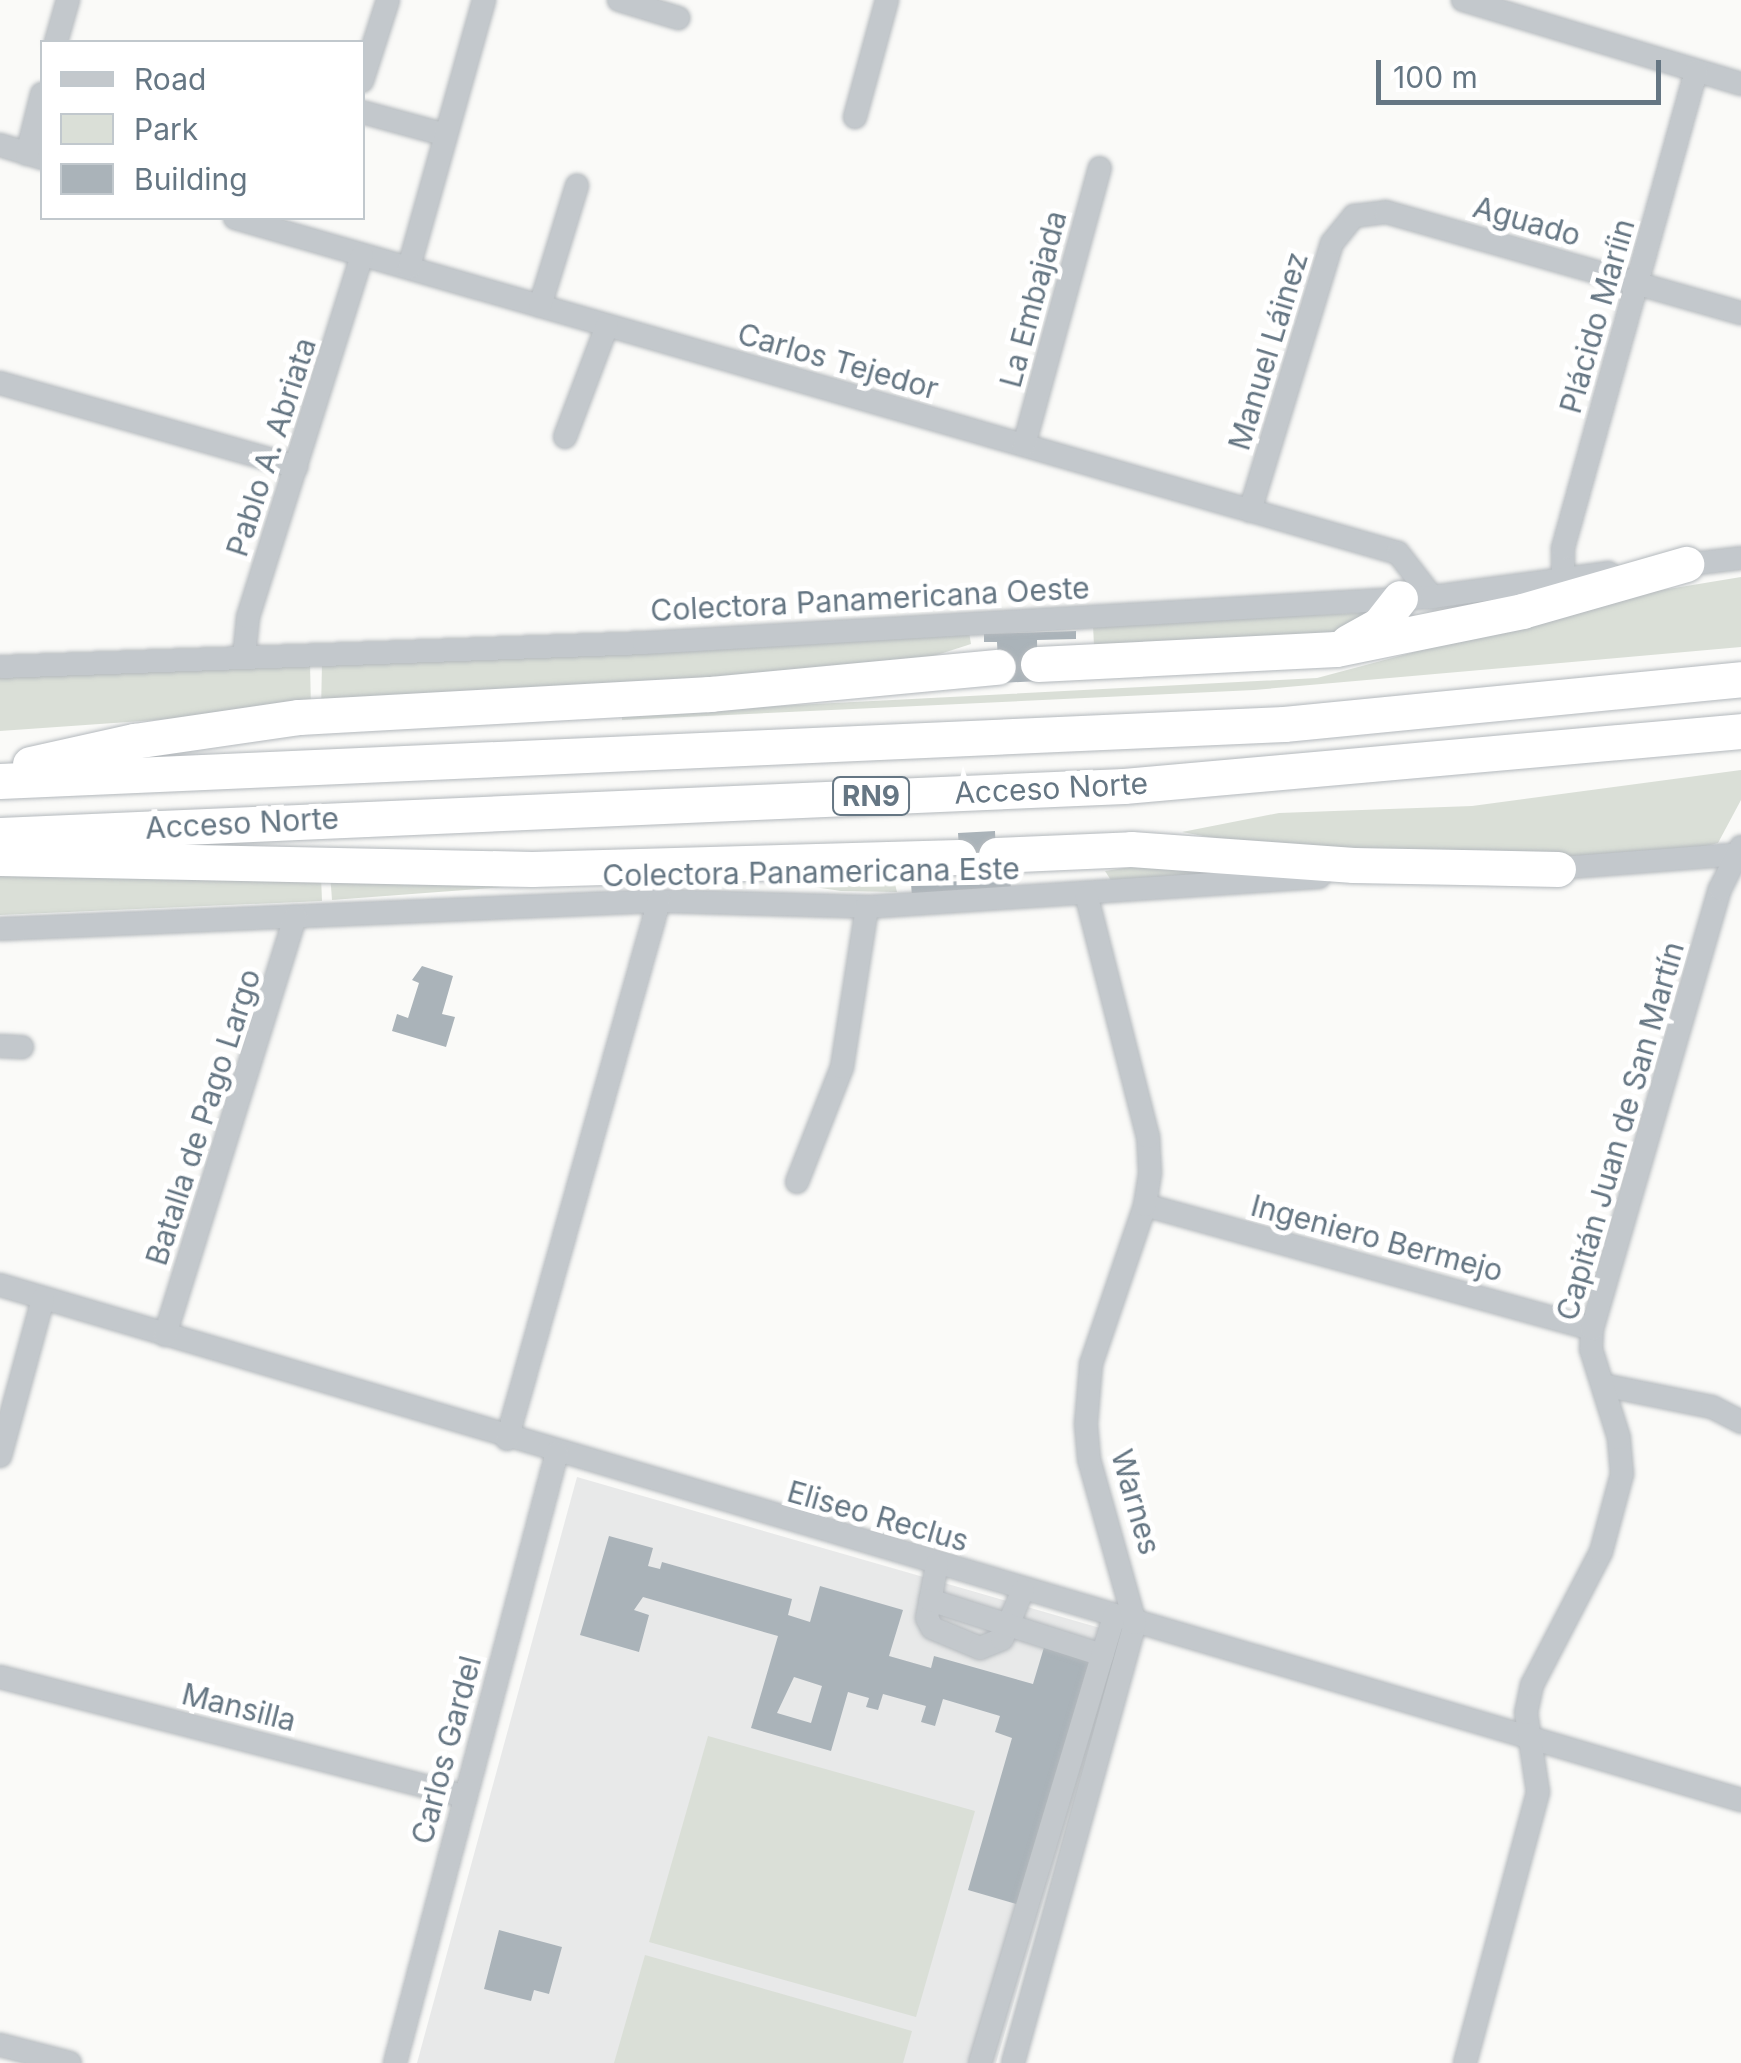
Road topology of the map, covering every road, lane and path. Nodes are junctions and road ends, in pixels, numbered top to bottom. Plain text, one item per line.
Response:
1 (68, 0) edge
2 (388, 0) edge
3 (484, 0) edge
4 (619, 0) edge
5 (888, 0) edge
6 (1473, 2) edge
7 (678, 18) dead end
8 (57, 40) edge
9 (1696, 71) junction
10 (365, 72) edge
11 (1741, 84) edge
12 (40, 112) edge
13 (365, 113) edge
14 (855, 116) dead end
15 (443, 134) junction
16 (0, 145) edge
17 (35, 156) edge
18 (1100, 168) dead end
19 (577, 186) dead end
20 (1354, 216) joint
21 (242, 220) edge
22 (362, 256) junction
23 (408, 267) junction
24 (1637, 284) junction
25 (540, 306) junction
26 (1741, 314) edge
27 (606, 326) junction
28 (0, 383) edge
29 (565, 437) dead end
30 (1024, 446) junction
31 (296, 467) junction
32 (1250, 512) junction
33 (1741, 558) edge
34 (1686, 564) junction
35 (1563, 578) junction
36 (1415, 590) junction
37 (1336, 648) junction
38 (244, 657) junction
39 (1038, 664) dead end
40 (0, 667) edge
41 (998, 667) dead end
42 (1741, 679) edge
43 (1741, 731) edge
44 (0, 770) edge
45 (0, 781) edge
46 (0, 835) edge
47 (1740, 852) edge
48 (996, 856) dead end
49 (0, 858) edge
50 (960, 858) dead end
51 (1558, 869) junction
52 (1087, 897) junction
53 (659, 901) junction
54 (867, 907) junction
55 (295, 917) junction
56 (0, 928) edge
57 (797, 1182) dead end
58 (1145, 1205) junction
59 (0, 1285) edge
60 (44, 1298) junction
61 (1592, 1329) junction
62 (165, 1335) junction
63 (1603, 1386) junction
64 (1741, 1422) edge
65 (506, 1439) junction
66 (557, 1453) junction
67 (0, 1456) edge
68 (937, 1564) junction
69 (1023, 1590) junction
70 (930, 1600) junction
71 (1125, 1619) junction
72 (1014, 1624) junction
73 (1102, 1655) junction
74 (0, 1677) edge
75 (1532, 1741) junction
76 (464, 1796) junction
77 (1741, 1800) edge
78 (0, 2045) edge
79 (70, 2063) edge
80 (395, 2063) edge
81 (980, 2063) edge
82 (1013, 2063) edge
83 (1465, 2063) edge

1 - 8 street
2 - 10 street
3 - 15 street
4 - 7 street
5 - 14 street
6 - 9 street
9 - 11 street
9 - 24 street, Plácido Maríin
12 - 17 street
13 - 15 street
15 - 23 street
16 - 17 street
18 - 30 street, La Embajada
19 - 25 street
20 - 24 street, Aguado
20 - 32 street, Manuel Láinez
21 - 22 street, Carlos Tejedor
22 - 23 street, Carlos Tejedor
22 - 31 street, Pablo A. Abriata
23 - 25 street, Carlos Tejedor
24 - 26 street, Aguado
24 - 35 street, Plácido Maríin
25 - 27 street, Carlos Tejedor
27 - 29 street
27 - 30 street, Carlos Tejedor
28 - 31 street
30 - 32 street, Carlos Tejedor
31 - 38 street, Pablo A. Abriata
32 - 36 street, Carlos Tejedor
33 - 34 street, Colectora Panamericana Oeste
34 - 35 street, Colectora Panamericana Oeste
34 - 37 highway
35 - 36 street, Colectora Panamericana Oeste
36 - 37 highway
36 - 38 street, Colectora Panamericana Oeste
37 - 39 highway
38 - 40 street, Colectora Panamericana Oeste
41 - 44 highway
42 - 45 highway, Acceso Norte / RN9
43 - 46 highway, Acceso Norte / RN9
47 - 51 street, Colectora Panamericana Este
47 - 61 street, Capitán Juan de San Martín
48 - 51 highway
49 - 50 highway
51 - 52 street, Colectora Panamericana Este
52 - 54 street, Colectora Panamericana Este
52 - 58 street, Warnes
53 - 54 street, Colectora Panamericana Este
53 - 55 street, Colectora Panamericana Este
53 - 65 street
54 - 57 street
55 - 56 street, Colectora Panamericana Este
55 - 62 street, Batalla de Pago Largo
58 - 61 street, Ingeniero Bermejo
58 - 71 street, Warnes
59 - 60 street, Eliseo Reclus
60 - 62 street, Eliseo Reclus
60 - 67 street
61 - 63 street, Capitán Juan de San Martín
62 - 65 street, Eliseo Reclus
63 - 64 street
63 - 75 street, Capitán Juan de San Martín
65 - 66 street, Eliseo Reclus
66 - 68 street, Eliseo Reclus
66 - 76 street, Carlos Gardel
68 - 69 street, Eliseo Reclus
68 - 70 street
69 - 71 street, Eliseo Reclus
69 - 72 street
70 - 72 street
70 - 72 street
71 - 73 street
71 - 75 street, Eliseo Reclus
71 - 82 street
72 - 73 street
73 - 81 street
74 - 76 street, Mansilla
75 - 77 street, Eliseo Reclus
75 - 83 street, Capitán Juan de San Martín
76 - 80 street, Carlos Gardel
78 - 79 street

